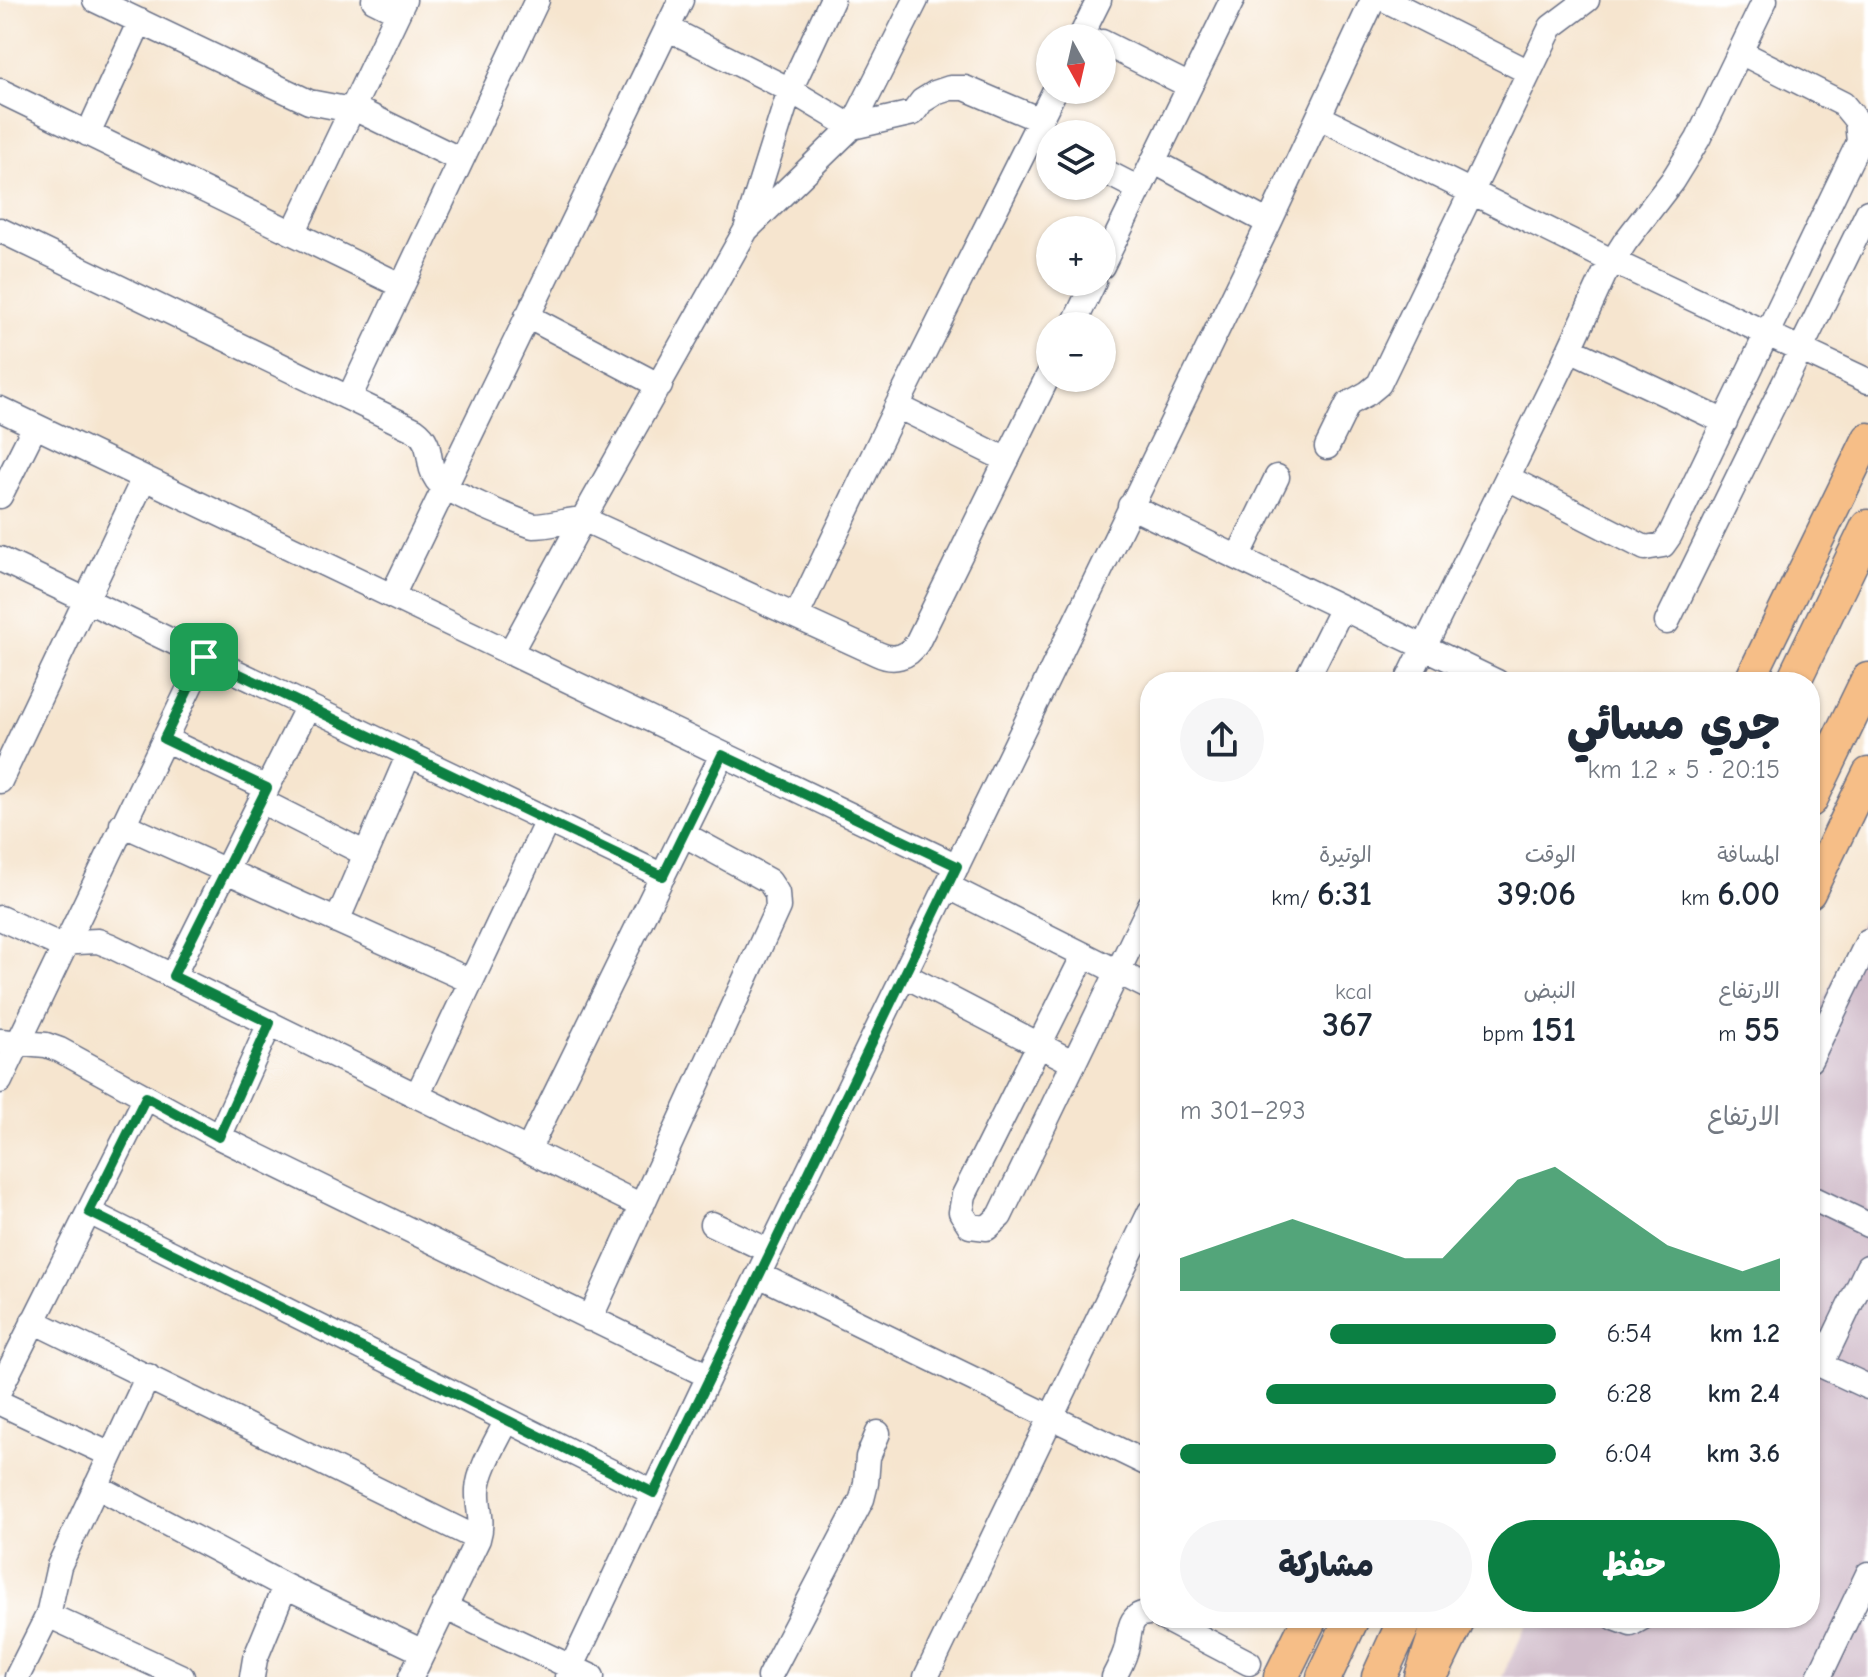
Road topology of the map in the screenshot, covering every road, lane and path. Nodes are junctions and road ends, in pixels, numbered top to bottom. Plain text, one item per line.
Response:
1 (95, 0) edge
2 (374, 0) edge
3 (537, 0) edge
4 (681, 0) edge
5 (832, 0) edge
6 (916, 0) edge
7 (1099, 0) edge
8 (1232, 0) edge
9 (1373, 0) edge
10 (1386, 0) edge
11 (1587, 0) edge
12 (1765, 0) edge
13 (401, 6) edge
14 (140, 21) junction
15 (1093, 24) edge
16 (667, 28) junction
17 (1116, 50) edge
18 (1742, 53) junction
19 (1529, 72) junction
20 (1190, 86) junction
21 (790, 90) junction
22 (0, 91) edge
23 (351, 109) junction
24 (1319, 117) junction
25 (852, 127) junction
26 (1036, 130) edge
27 (88, 134) junction
28 (1036, 142) edge
29 (461, 160) junction
30 (1153, 161) junction
31 (1116, 177) edge
32 (1139, 189) junction
33 (1471, 192) junction
34 (1868, 212) edge
35 (1269, 223) junction
36 (0, 230) edge
37 (746, 230) junction
38 (293, 233) junction
39 (1116, 237) edge
40 (1612, 261) junction
41 (402, 286) junction
42 (527, 316) junction
43 (1767, 334) junction
44 (1570, 349) junction
45 (1801, 350) junction
46 (1868, 381) edge
47 (660, 386) junction
48 (1040, 392) edge
49 (349, 398) junction
50 (897, 406) junction
51 (0, 409) edge
52 (1725, 422) junction
53 (35, 426) junction
54 (1868, 438) edge
55 (1327, 447) dead end
56 (1007, 460) junction
57 (1277, 477) dead end
58 (144, 478) junction
59 (1508, 478) junction
60 (443, 486) junction
61 (0, 496) edge
62 (1130, 506) junction
63 (583, 519) junction
64 (1868, 527) edge
65 (1238, 557) junction
66 (0, 559) edge
67 (392, 596) junction
68 (86, 599) junction
69 (1342, 608) junction
70 (797, 615) junction
71 (1667, 622) dead end
72 (1424, 647) junction
73 (510, 653) junction
74 (204, 657) junction
75 (1310, 672) edge
76 (1412, 672) edge
77 (1476, 672) edge
78 (1754, 672) edge
79 (1798, 672) edge
80 (1868, 680) edge
81 (308, 706) junction
82 (164, 739) junction
83 (409, 754) junction
84 (722, 755) junction
85 (1868, 773) edge
86 (1820, 779) edge
87 (0, 781) edge
88 (264, 795) junction
89 (547, 821) junction
90 (122, 824) junction
91 (683, 834) junction
92 (366, 854) junction
93 (226, 871) junction
94 (1820, 872) edge
95 (663, 876) junction
96 (952, 876) junction
97 (0, 918) edge
98 (337, 921) junction
99 (1140, 926) edge
100 (1868, 941) edge
101 (64, 944) junction
102 (1084, 955) junction
103 (1118, 972) junction
104 (904, 975) junction
105 (173, 976) junction
106 (471, 981) junction
107 (1140, 983) edge
108 (270, 1023) junction
109 (1820, 1039) edge
110 (8, 1043) edge
111 (1039, 1045) junction
112 (1074, 1063) junction
113 (0, 1081) edge
114 (417, 1096) junction
115 (146, 1097) junction
116 (219, 1137) junction
117 (528, 1150) junction
118 (1820, 1190) edge
119 (1820, 1202) edge
120 (642, 1206) junction
121 (89, 1212) junction
122 (1868, 1212) edge
123 (712, 1224) dead end
124 (1868, 1225) edge
125 (1140, 1248) edge
126 (769, 1251) junction
127 (1868, 1267) edge
128 (759, 1275) junction
129 (590, 1319) junction
130 (33, 1321) junction
131 (1820, 1354) edge
132 (1820, 1365) edge
133 (148, 1376) junction
134 (709, 1376) junction
135 (1868, 1387) edge
136 (0, 1389) edge
137 (0, 1403) edge
138 (1052, 1415) junction
139 (507, 1420) junction
140 (878, 1433) dead end
141 (111, 1455) junction
142 (1140, 1460) edge
143 (96, 1486) junction
144 (654, 1493) junction
145 (478, 1539) junction
146 (1868, 1574) edge
147 (285, 1586) junction
148 (444, 1607) junction
149 (48, 1615) junction
150 (1140, 1615) edge
151 (1182, 1628) edge
152 (1305, 1628) edge
153 (1347, 1628) edge
154 (1401, 1628) edge
155 (1438, 1628) edge
156 (1456, 1628) edge
157 (423, 1652) junction
158 (1249, 1663) dead end
159 (144, 1669) edge
160 (577, 1674) edge
161 (17, 1677) edge
162 (182, 1677) edge
163 (252, 1677) edge
164 (411, 1677) edge
165 (769, 1677) edge
166 (926, 1677) edge
167 (1114, 1677) edge
168 (1281, 1677) edge
169 (1324, 1677) edge
170 (1379, 1677) edge
171 (1422, 1677) edge
172 (1430, 1677) edge
173 (1819, 1677) edge

1 - 14 street
2 - 13 street
3 - 29 street
4 - 16 street
5 - 21 street
6 - 25 street
7 - 15 street
8 - 20 street
9 - 24 street
10 - 19 street
11 - 19 street
12 - 18 street
13 - 23 street
14 - 23 street
14 - 27 street
16 - 21 street
16 - 42 street
17 - 20 street
18 - 40 street
18 - 43 street
19 - 33 street
20 - 30 street
21 - 25 street
21 - 37 street
22 - 27 street
23 - 29 street
23 - 38 street
24 - 33 street
24 - 35 street
25 - 26 street
25 - 37 street
27 - 38 street
28 - 50 street
29 - 41 street
30 - 32 street
30 - 35 street
31 - 32 street
32 - 39 street
33 - 40 street
33 - 55 street
34 - 45 street
35 - 62 street
36 - 49 street
37 - 47 street
38 - 41 street
40 - 43 street
40 - 44 street
41 - 49 street
42 - 47 street
42 - 60 street
43 - 45 street
43 - 52 street
44 - 52 street
44 - 59 street
45 - 46 street
45 - 71 street
47 - 63 street
48 - 56 street
49 - 60 street
50 - 56 street
50 - 70 street
51 - 53 street
52 - 59 street
53 - 58 street
53 - 61 street
54 - 78 main road
56 - 70 street
57 - 65 street
58 - 67 street
58 - 68 street
59 - 72 street
60 - 63 street
60 - 67 street
62 - 65 street
62 - 96 street
63 - 70 street
63 - 73 street
64 - 79 highway
65 - 69 street
66 - 68 street
67 - 73 street
68 - 74 street
68 - 87 street
69 - 72 street
69 - 75 street
72 - 76 street
72 - 77 street
73 - 84 street
74 - 81 street
74 - 82 street
80 - 86 highway
81 - 83 street
81 - 88 street
82 - 88 street
82 - 90 street
83 - 89 street
83 - 92 street
84 - 91 street
84 - 96 street
85 - 94 main road
88 - 92 street
88 - 93 street
89 - 95 street
89 - 106 street
90 - 93 street
90 - 101 street
91 - 95 street
91 - 120 street
92 - 98 street
93 - 98 street
93 - 105 street
95 - 117 street
96 - 102 street
96 - 104 street
97 - 101 street
98 - 106 street
99 - 103 street
100 - 109 street
101 - 105 street
101 - 110 street
102 - 103 street
102 - 111 street
103 - 107 street
103 - 112 street
104 - 111 street
104 - 126 street
105 - 108 street
106 - 114 street
108 - 114 street
108 - 116 street
110 - 113 street
110 - 115 street
111 - 112 street
111 - 112 street
114 - 117 street
115 - 116 street
115 - 121 street
116 - 129 street
117 - 120 street
118 - 122 street
119 - 124 street
120 - 129 street
121 - 130 street
121 - 139 street
123 - 126 street
125 - 138 street
126 - 128 street
127 - 131 street
128 - 134 street
128 - 138 street
129 - 134 street
130 - 133 street
130 - 136 street
132 - 135 street
133 - 141 street
133 - 145 street
134 - 144 street
137 - 141 street
138 - 142 street
138 - 166 street
139 - 144 street
139 - 145 street
140 - 165 street
141 - 143 street
143 - 147 street
143 - 149 street
144 - 160 street
145 - 148 street
146 - 173 street
147 - 157 street
147 - 163 street
148 - 157 street
148 - 160 street
149 - 159 street
149 - 161 street
150 - 167 street
151 - 158 street
152 - 168 highway
153 - 169 highway
154 - 170 highway
155 - 171 highway
156 - 172 main road
157 - 164 street
159 - 162 street

